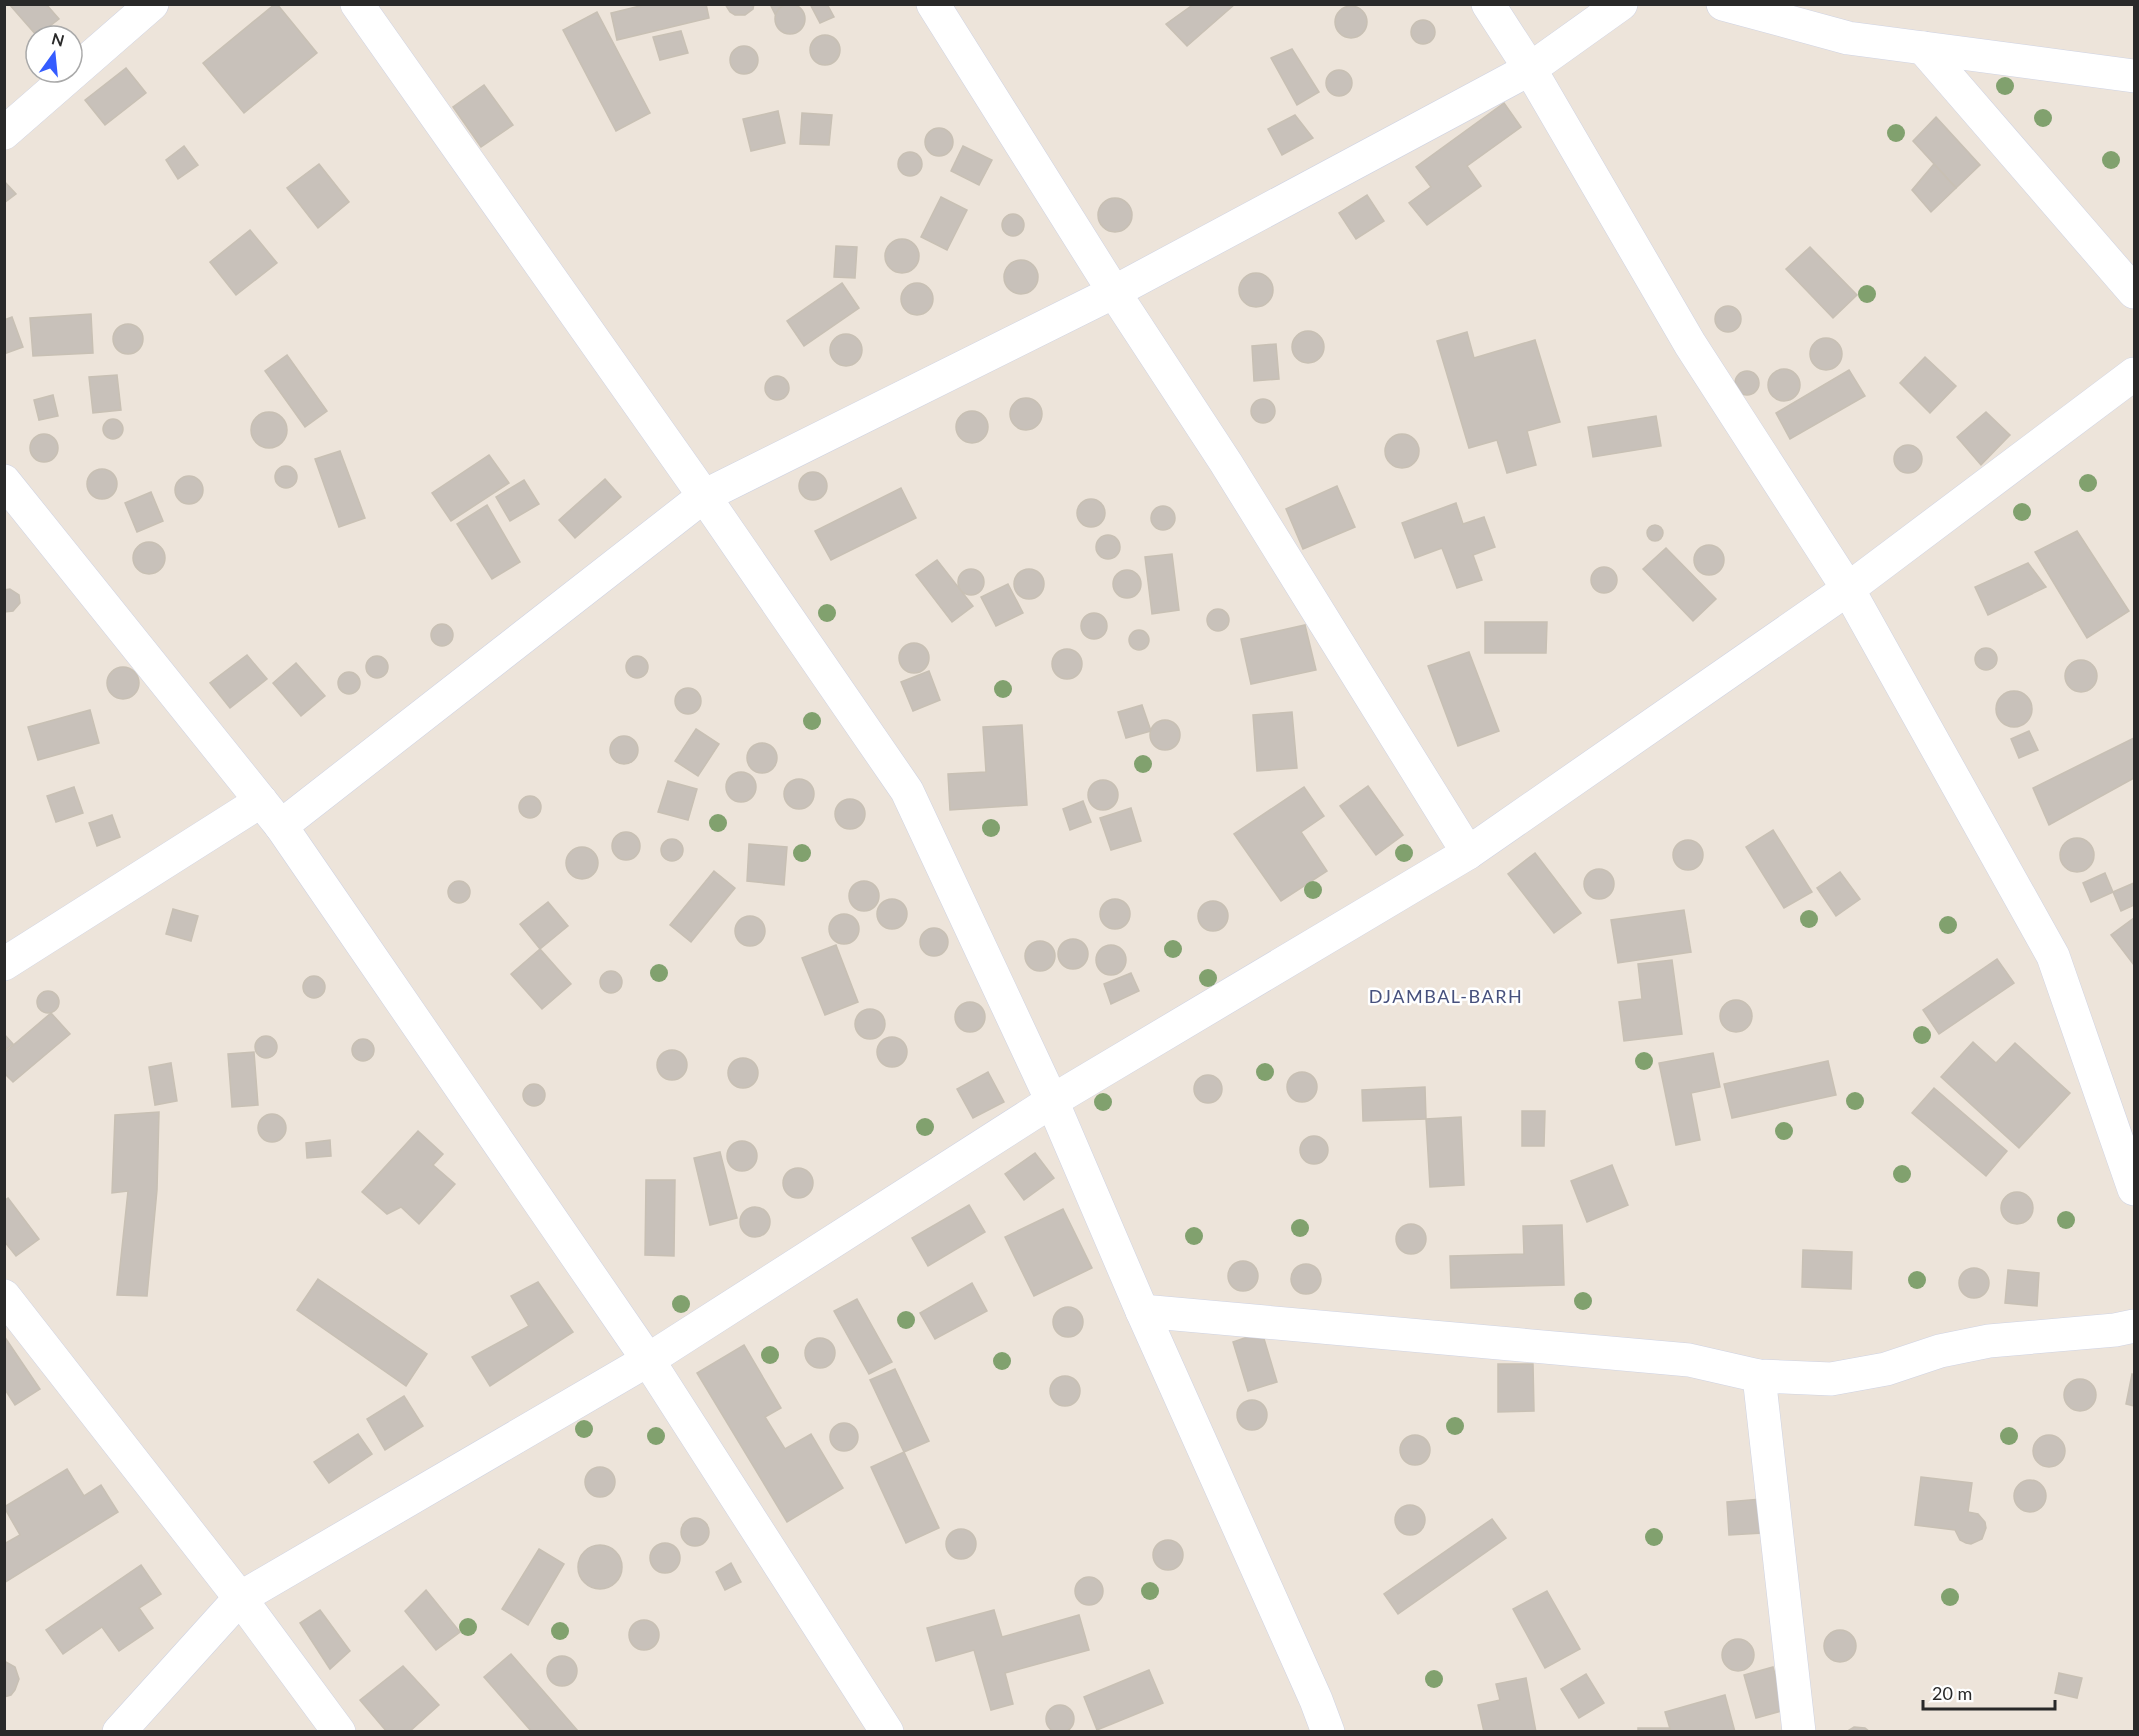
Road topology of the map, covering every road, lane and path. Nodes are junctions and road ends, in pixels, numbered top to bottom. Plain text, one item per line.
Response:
1 (152, 4) edge
2 (357, 4) edge
3 (933, 4) edge
4 (1488, 4) edge
5 (1621, 4) edge
6 (1723, 4) edge
7 (1923, 48) junction
8 (1530, 69) junction
9 (2134, 76) edge
10 (4, 133) edge
11 (1114, 292) junction
12 (2134, 292) edge
13 (2134, 374) edge
14 (4, 481) edge
15 (704, 496) junction
16 (1848, 589) junction
17 (261, 801) junction
18 (281, 826) junction
19 (1468, 853) junction
20 (4, 964) edge
21 (1052, 1101) junction
22 (2134, 1189) edge
23 (4, 1296) edge
24 (1142, 1311) junction
25 (2134, 1326) edge
26 (648, 1360) junction
27 (1759, 1376) junction
28 (240, 1598) junction
29 (119, 1731) edge
30 (339, 1731) edge
31 (887, 1731) edge
32 (1328, 1731) edge
33 (1799, 1731) edge

1 - 10 street
2 - 15 street
3 - 11 street
4 - 8 street
5 - 8 street
6 - 7 street
7 - 9 street
7 - 12 street
8 - 11 street
8 - 16 street
11 - 15 street
11 - 19 street
13 - 16 street
14 - 17 street
15 - 18 street
15 - 21 street
16 - 19 street
16 - 22 street
17 - 18 street
17 - 20 street
18 - 26 street
19 - 21 street
21 - 24 street
21 - 26 street
23 - 28 street
24 - 27 street
24 - 32 street
25 - 27 street
26 - 28 street
26 - 31 street
27 - 33 street
28 - 29 street
28 - 30 street

